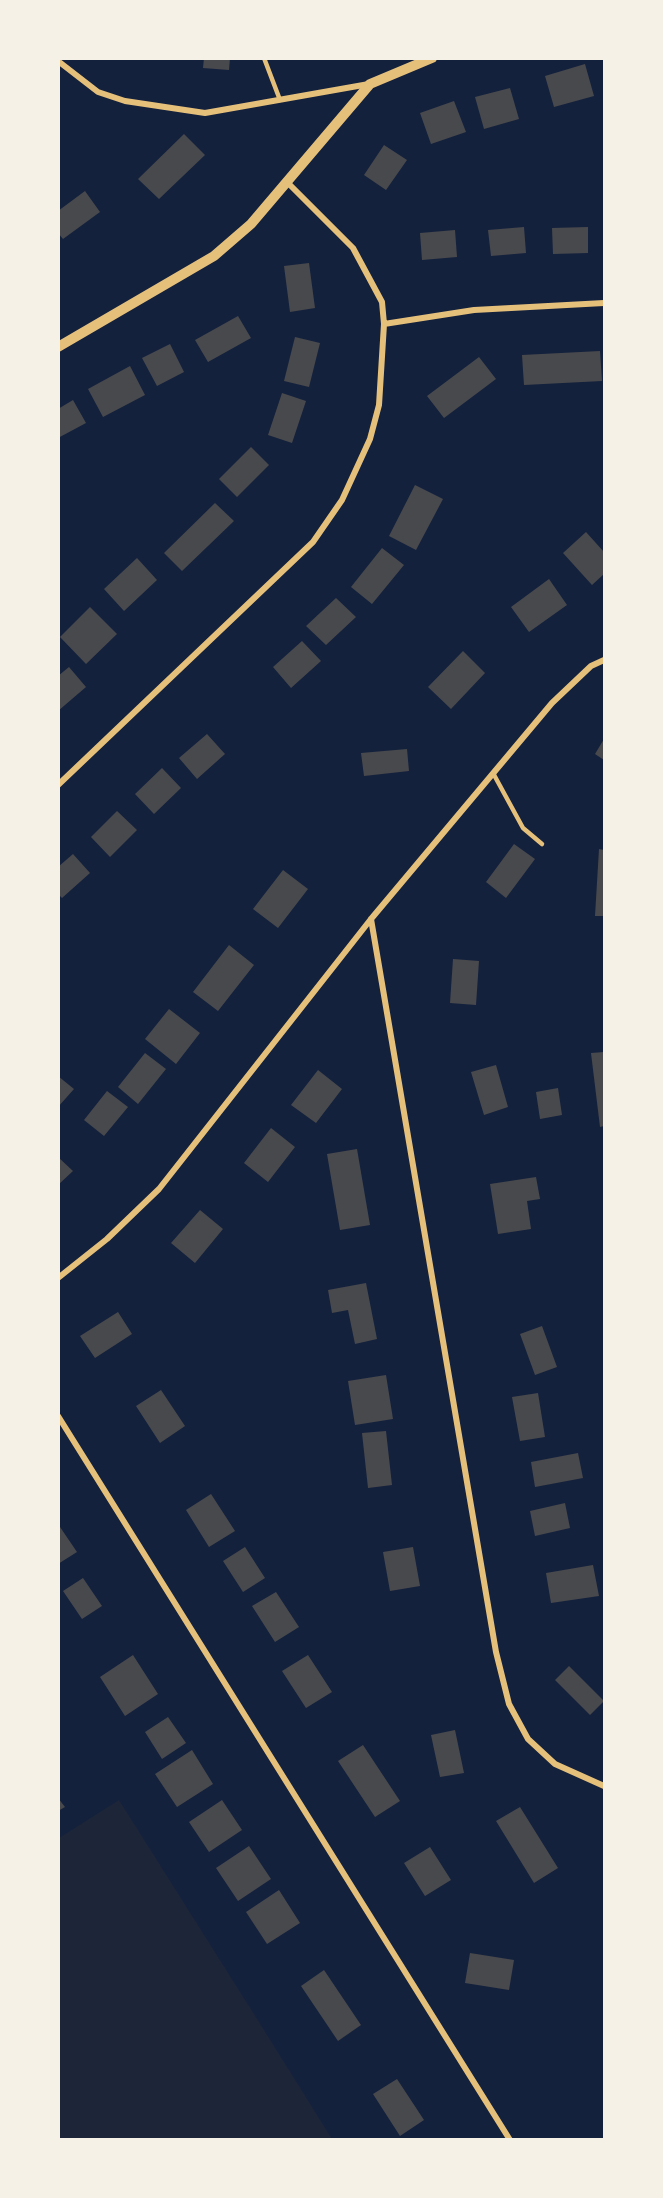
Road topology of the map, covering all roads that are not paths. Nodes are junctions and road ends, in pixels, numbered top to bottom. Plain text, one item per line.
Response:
1 (264, 58) edge
2 (432, 59) edge
3 (58, 61) edge
4 (370, 84) junction
5 (280, 100) junction
6 (287, 182) junction
7 (604, 303) edge
8 (384, 324) junction
9 (58, 347) edge
10 (604, 660) edge
11 (493, 773) junction
12 (58, 785) edge
13 (542, 844) dead end
14 (371, 919) junction
15 (58, 1278) edge
16 (58, 1416) edge
17 (604, 1786) edge
18 (510, 2139) edge

1 - 5 lane
2 - 4 street
3 - 5 street
4 - 5 street
4 - 6 street
6 - 8 street
6 - 9 street
7 - 8 street
8 - 12 street
10 - 11 street
11 - 13 lane
11 - 14 street
14 - 15 street
14 - 17 street
16 - 18 street

